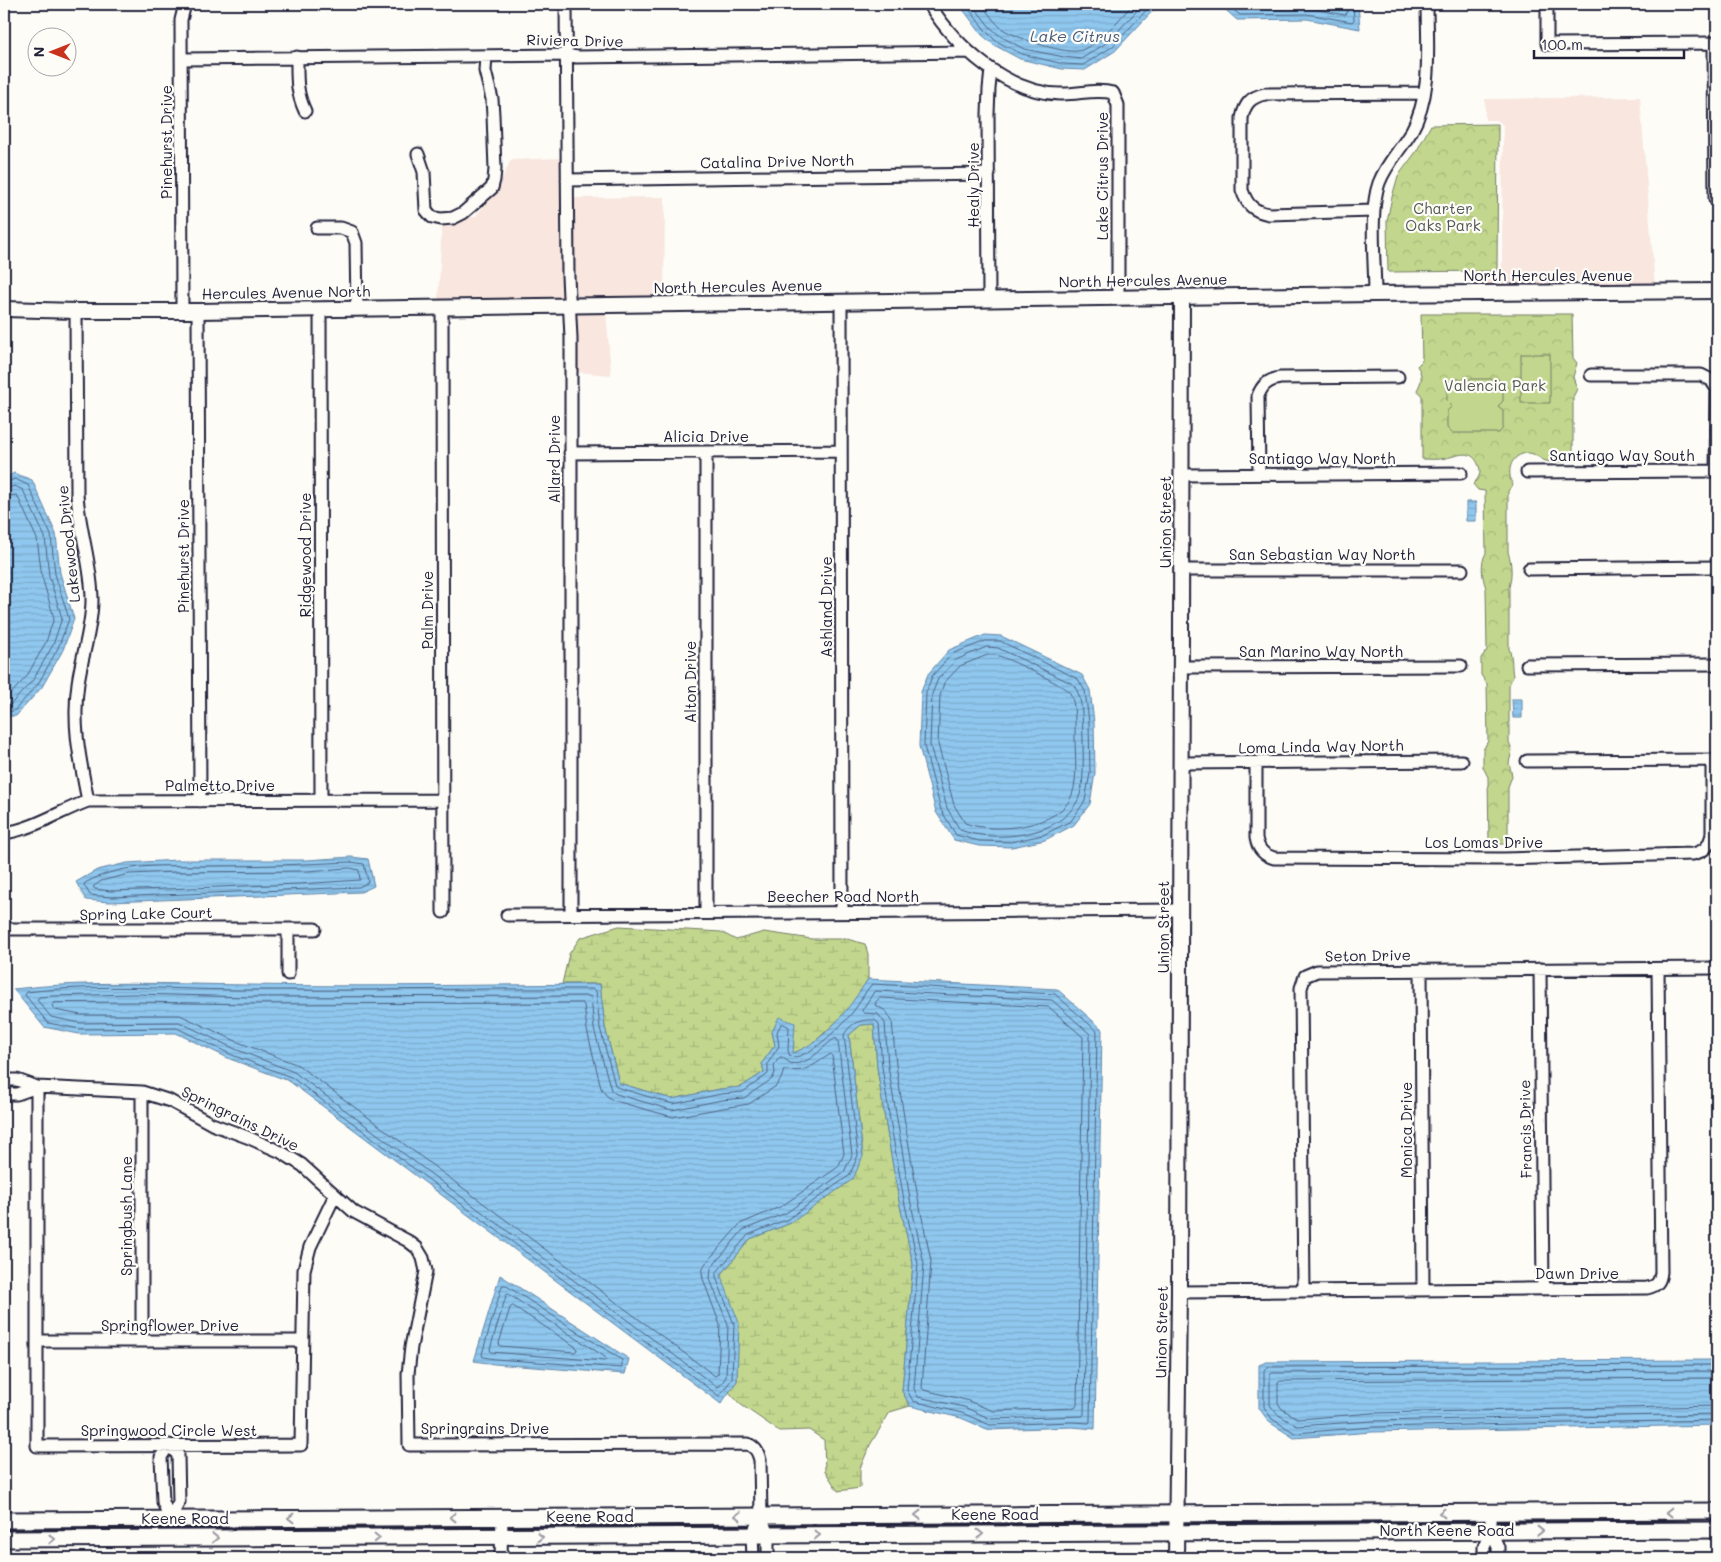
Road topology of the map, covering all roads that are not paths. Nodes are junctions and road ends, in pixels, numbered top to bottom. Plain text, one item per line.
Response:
1 (185, 4) edge
2 (566, 4) edge
3 (929, 4) edge
4 (1427, 4) edge
5 (1547, 4) edge
6 (1715, 43) edge
7 (969, 52) junction
8 (566, 55) junction
9 (486, 56) junction
10 (297, 57) junction
11 (182, 59) junction
12 (991, 70) junction
13 (1424, 93) junction
14 (305, 112) dead end
15 (418, 154) dead end
16 (988, 174) junction
17 (567, 180) junction
18 (1715, 199) dead end
19 (1374, 211) junction
20 (317, 228) dead end
21 (1717, 291) edge
22 (1375, 294) junction
23 (1182, 297) junction
24 (1118, 298) junction
25 (989, 300) junction
26 (841, 301) junction
27 (569, 306) junction
28 (442, 307) junction
29 (4, 309) edge
30 (356, 309) junction
31 (320, 310) junction
32 (76, 311) junction
33 (182, 311) junction
34 (198, 311) junction
35 (1591, 375) dead end
36 (1398, 377) dead end
37 (841, 451) junction
38 (706, 452) junction
39 (570, 453) junction
40 (1717, 470) edge
41 (1527, 472) dead end
42 (1461, 473) dead end
43 (1259, 474) junction
44 (1183, 475) junction
45 (1717, 567) edge
46 (1529, 569) dead end
47 (1182, 570) junction
48 (1462, 570) dead end
49 (1717, 664) edge
50 (1527, 665) dead end
51 (1462, 666) dead end
52 (1182, 667) junction
53 (1714, 760) edge
54 (1462, 761) dead end
55 (1527, 761) dead end
56 (1181, 763) junction
57 (1256, 763) junction
58 (88, 800) junction
59 (321, 800) junction
60 (443, 800) junction
61 (200, 801) junction
62 (4, 834) edge
63 (1180, 910) junction
64 (443, 912) dead end
65 (842, 912) junction
66 (706, 913) junction
67 (571, 914) junction
68 (507, 915) dead end
69 (4, 929) edge
70 (288, 929) junction
71 (316, 929) dead end
72 (1658, 968) junction
73 (1717, 968) edge
74 (1540, 969) junction
75 (1421, 970) junction
76 (288, 974) dead end
77 (4, 1080) edge
78 (37, 1087) junction
79 (142, 1092) junction
80 (4, 1094) edge
81 (335, 1195) junction
82 (1542, 1289) junction
83 (1423, 1290) junction
84 (1304, 1291) junction
85 (1179, 1292) junction
86 (142, 1340) junction
87 (37, 1341) junction
88 (303, 1341) junction
89 (169, 1446) junction
90 (1717, 1512) edge
91 (1176, 1513) junction
92 (1401, 1513) junction
93 (1491, 1513) junction
94 (761, 1516) junction
95 (502, 1517) junction
96 (124, 1519) junction
97 (170, 1519) junction
98 (4, 1520) edge
99 (4, 1528) edge
100 (1717, 1530) edge
101 (1491, 1531) junction
102 (1176, 1532) junction
103 (1002, 1534) junction
104 (752, 1535) junction
105 (768, 1535) junction
106 (502, 1537) junction
107 (4, 1539) edge
108 (501, 1558) edge
109 (753, 1558) edge
110 (768, 1558) edge
111 (1176, 1558) edge
112 (1484, 1558) edge
113 (1498, 1558) edge

1 - 11 street, Pinehurst Drive
2 - 8 street, Allard Drive
3 - 7 street, Lake Citrus Drive
4 - 13 street
5 - 6 street
6 - 18 street
7 - 8 street, Riviera Drive
7 - 12 street, Lake Citrus Drive
8 - 9 street, Riviera Drive
8 - 17 street, Allard Drive
9 - 10 street, Riviera Drive
9 - 15 street
10 - 11 street, Riviera Drive
10 - 14 street
11 - 33 street, Pinehurst Drive
12 - 16 street, Healy Drive
12 - 24 street, Lake Citrus Drive
13 - 19 street
13 - 19 street
16 - 17 street, Catalina Drive North
16 - 25 street, Healy Drive
17 - 27 street, Allard Drive
19 - 22 street
20 - 30 street
21 - 22 street, North Hercules Avenue
22 - 23 street, North Hercules Avenue
23 - 24 street, North Hercules Avenue
23 - 44 street, Union Street
24 - 25 street, North Hercules Avenue
25 - 26 street, North Hercules Avenue
26 - 27 street, North Hercules Avenue
26 - 37 street, Ashland Drive
27 - 28 street, Hercules Avenue North
27 - 39 street, Allard Drive
28 - 30 street, Hercules Avenue North
28 - 60 street, Palm Drive
29 - 32 street, Hercules Avenue North
30 - 31 street, Hercules Avenue North
31 - 34 street, Hercules Avenue North
31 - 59 street, Ridgewood Drive
32 - 33 street, Hercules Avenue North
32 - 58 street, Lakewood Drive
33 - 34 street, Hercules Avenue North
34 - 61 street, Pinehurst Drive
35 - 40 street
36 - 43 street
37 - 38 street, Alicia Drive
37 - 65 street, Ashland Drive
38 - 39 street, Alicia Drive
38 - 66 street, Alton Drive
39 - 67 street, Allard Drive
40 - 41 street, Santiago Way South
42 - 43 street, Santiago Way North
43 - 44 street, Santiago Way North
44 - 47 street, Union Street
45 - 46 street
47 - 48 street, San Sebastian Way North
47 - 52 street, Union Street
49 - 50 street
51 - 52 street, San Marino Way North
52 - 56 street, Union Street
53 - 55 street
53 - 57 street, Los Lomas Drive
54 - 57 street, Loma Linda Way North
56 - 57 street, Loma Linda Way North
56 - 63 street, Union Street
58 - 61 street, Palmetto Drive
58 - 62 street, Palmetto Drive
59 - 60 street, Palmetto Drive
59 - 61 street, Palmetto Drive
60 - 64 street, Palm Drive
63 - 65 street, Beecher Road North
63 - 85 street, Union Street
65 - 66 street, Beecher Road North
66 - 67 street, Beecher Road North
67 - 68 street, Beecher Road North
69 - 70 street, Spring Lake Court
70 - 71 street, Spring Lake Court
70 - 76 street
72 - 73 street, Seton Drive
72 - 74 street, Seton Drive
72 - 82 street, Dawn Drive
74 - 75 street, Seton Drive
74 - 82 street, Francis Drive
75 - 83 street, Monica Drive
75 - 84 street, Seton Drive
77 - 78 street, Springrains Drive
78 - 79 street, Springrains Drive
78 - 80 street, Springrains Drive
78 - 87 street
79 - 81 street, Springrains Drive
79 - 86 street, Springbush Lane
81 - 88 street
81 - 94 street, Springrains Drive
82 - 83 street, Dawn Drive
83 - 84 street, Dawn Drive
84 - 85 street, Dawn Drive
85 - 91 street, Union Street
86 - 87 street, Springflower Drive
86 - 88 street, Springflower Drive
87 - 89 street, Springwood Circle West
88 - 89 street, Springwood Circle West
89 - 97 street
89 - 97 street
90 -> 93 main road, North Keene Road
91 - 92 main road, North Keene Road
91 -> 94 main road, Keene Road
91 - 102 street, Union Street
91 - 103 main road
93 -> 92 main road, North Keene Road
92 - 102 main road
93 - 101 street
94 -> 95 main road, Keene Road
94 - 104 street
94 - 105 street
95 -> 97 main road, Keene Road
95 - 106 street
96 - 97 main road, Keene Road
96 - 98 main road, Keene Road
96 - 99 main road
101 -> 100 main road, North Keene Road
101 - 102 main road, North Keene Road
101 - 112 street
101 - 113 street
102 - 103 main road, Keene Road
102 - 111 street, Union Street
105 -> 103 main road, Keene Road
104 - 105 main road, Keene Road
106 -> 104 main road, Keene Road
104 - 109 street
105 - 110 street
107 -> 106 main road, Keene Road
106 - 108 street

